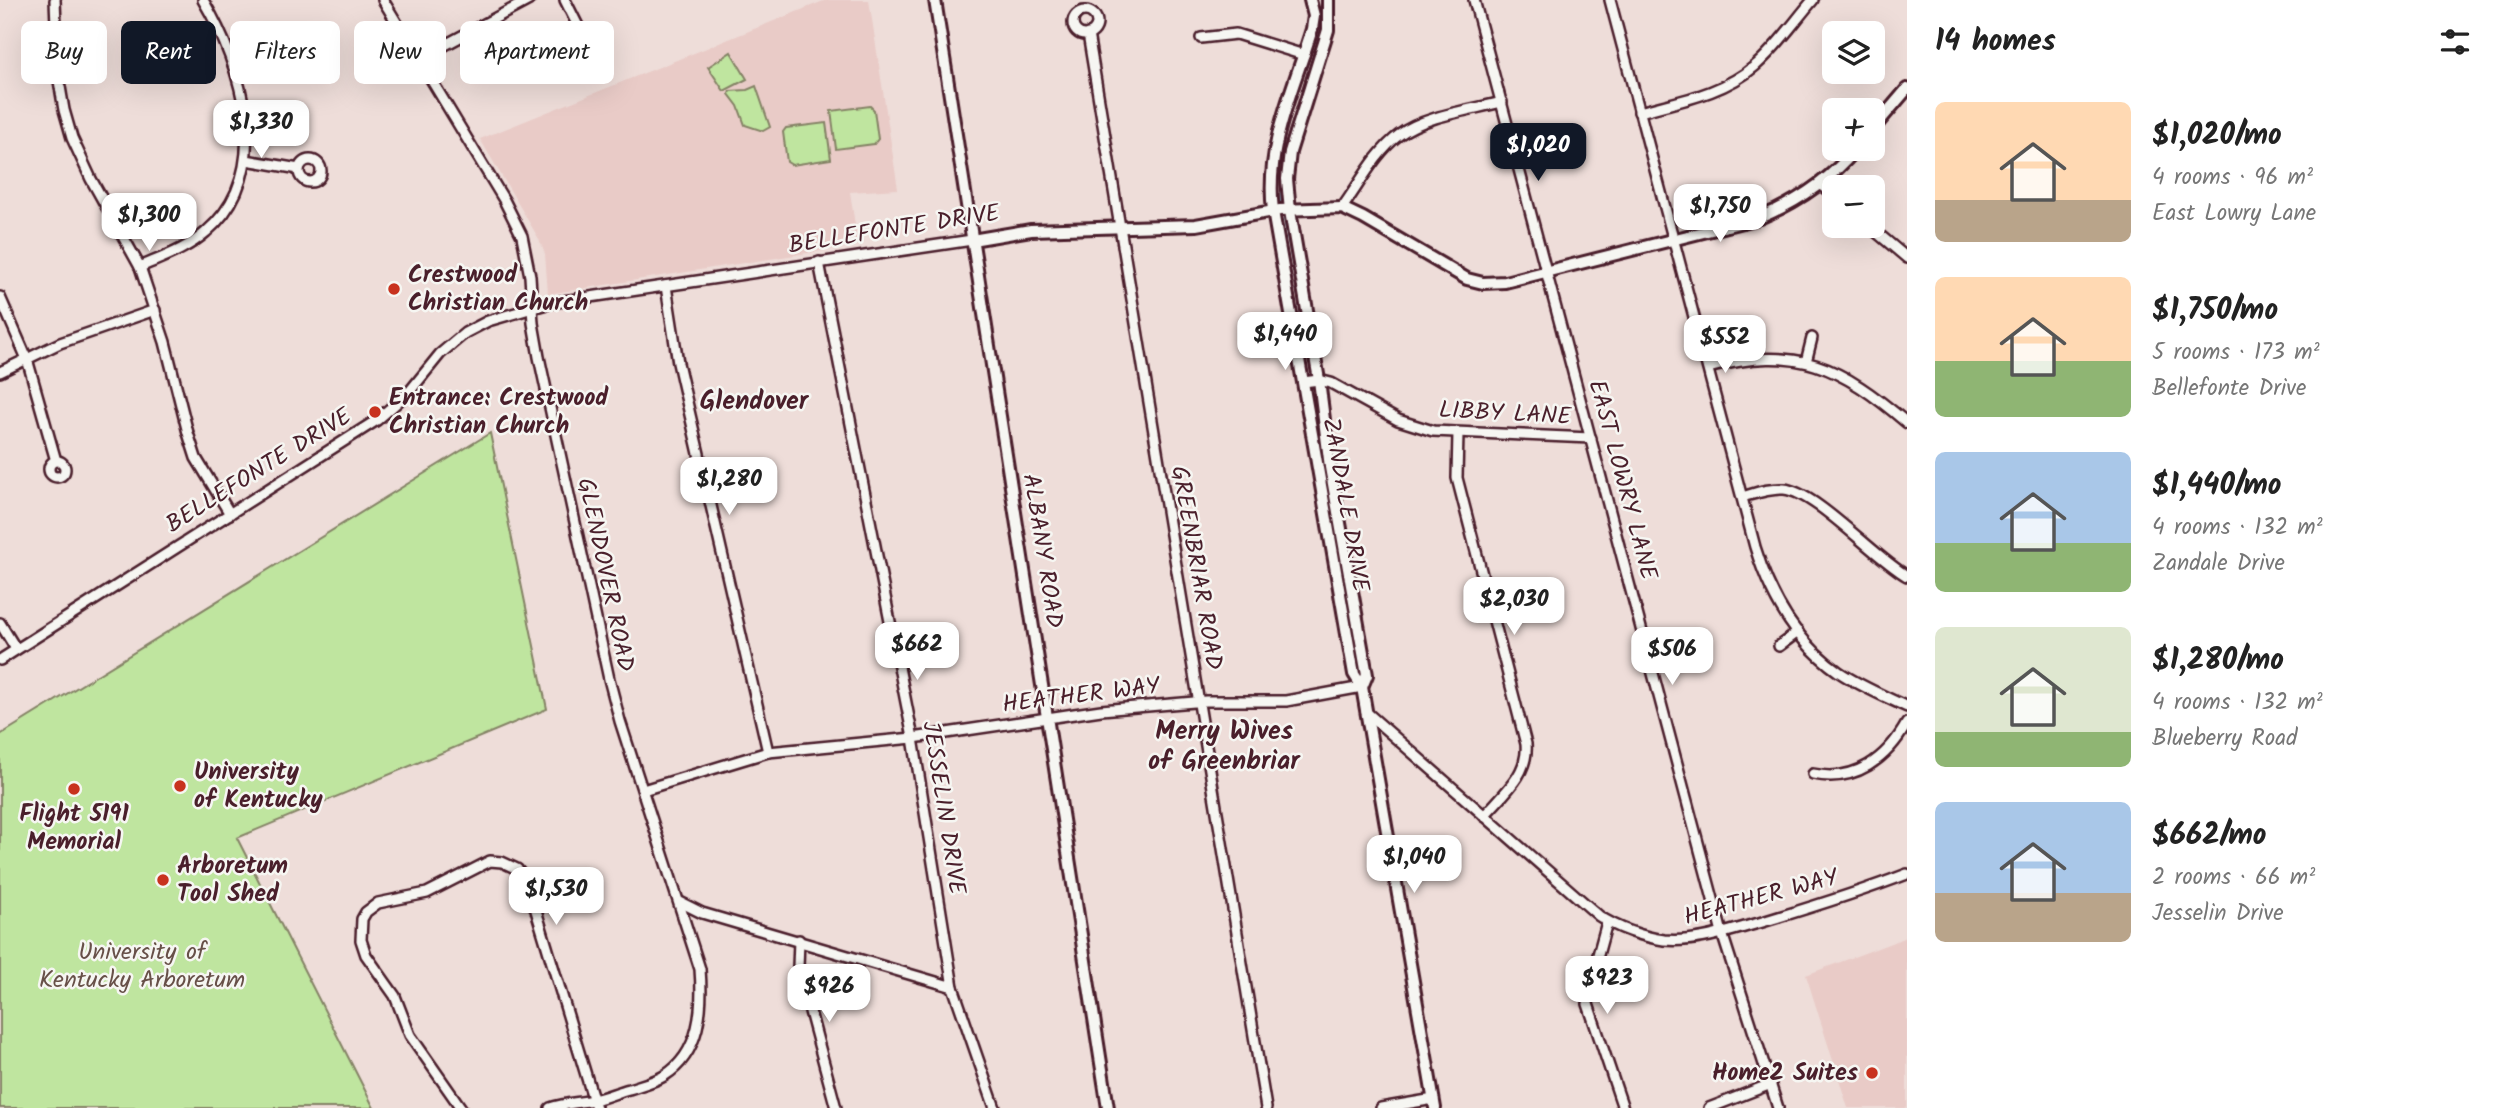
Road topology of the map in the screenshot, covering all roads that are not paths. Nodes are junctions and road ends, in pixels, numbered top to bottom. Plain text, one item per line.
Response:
1 (54, 0) edge
2 (203, 0) edge
3 (383, 0) edge
4 (529, 0) edge
5 (565, 0) edge
6 (934, 0) edge
7 (1310, 0) edge
8 (1328, 0) edge
9 (1474, 0) edge
10 (1610, 0) edge
11 (1813, 0) edge
12 (396, 21) edge
13 (576, 21) edge
14 (1088, 34) dead end
15 (1201, 38) dead end
16 (446, 45) edge
17 (1304, 55) junction
18 (434, 84) edge
19 (1907, 89) edge
20 (1502, 102) junction
21 (1639, 112) junction
22 (1885, 115) edge
23 (246, 160) junction
24 (1844, 161) edge
25 (299, 169) dead end
26 (1821, 185) joint
27 (1342, 208) junction
28 (1273, 211) junction
29 (1290, 211) junction
30 (1119, 227) junction
31 (1883, 238) edge
32 (972, 240) junction
33 (1674, 240) junction
34 (1907, 258) edge
35 (819, 262) junction
36 (140, 267) junction
37 (1546, 272) junction
38 (666, 286) junction
39 (0, 297) edge
40 (532, 307) junction
41 (155, 310) junction
42 (1812, 338) dead end
43 (27, 359) junction
44 (1806, 362) junction
45 (1708, 368) junction
46 (0, 372) edge
47 (1319, 380) junction
48 (1303, 382) junction
49 (1907, 423) edge
50 (1458, 433) junction
51 (1591, 438) junction
52 (56, 461) dead end
53 (1742, 497) junction
54 (230, 514) junction
55 (1907, 576) edge
56 (0, 623) edge
57 (1798, 632) junction
58 (1779, 646) dead end
59 (16, 649) junction
60 (0, 660) edge
61 (1362, 687) junction
62 (1199, 702) junction
63 (1907, 707) edge
64 (1366, 712) junction
65 (1047, 719) junction
66 (1907, 723) edge
67 (913, 738) junction
68 (768, 752) junction
69 (1813, 774) dead end
70 (643, 790) junction
71 (1484, 816) junction
72 (1907, 874) edge
73 (678, 900) junction
74 (1607, 922) junction
75 (1722, 933) junction
76 (799, 940) junction
77 (953, 987) junction
78 (1771, 1084) junction
79 (594, 1104) edge
80 (1434, 1104) edge
81 (461, 1108) edge
82 (550, 1108) edge
83 (836, 1108) edge
84 (995, 1108) edge
85 (1108, 1108) edge
86 (1266, 1108) edge
87 (1381, 1108) edge
88 (1623, 1108) edge
89 (1709, 1108) edge
90 (1778, 1108) edge

1 - 36 street
2 - 23 street
3 - 12 street, GLENDOVER ROAD
4 - 16 street
5 - 13 street
6 - 32 street, ALBANY ROAD
7 - 17 street, ZANDALE DRIVE
8 - 29 street, ZANDALE DRIVE
9 - 20 street, EAST LOWRY LANE
10 - 21 street
11 - 21 street
14 - 30 street, GREENBRIAR ROAD
15 - 17 street
17 - 28 street, ZANDALE DRIVE
18 - 40 street, GLENDOVER ROAD
19 - 22 street
20 - 27 street
20 - 37 street, EAST LOWRY LANE
21 - 33 street
23 - 25 street
23 - 36 street
24 - 26 street
26 - 33 street
27 - 29 street, BELLEFONTE DRIVE
27 - 37 street
28 - 29 street, BELLEFONTE DRIVE
28 - 30 street, BELLEFONTE DRIVE
28 - 48 street, ZANDALE DRIVE
29 - 47 street, ZANDALE DRIVE
30 - 32 street, BELLEFONTE DRIVE
30 - 62 street, GREENBRIAR ROAD
31 - 34 street
32 - 35 street, BELLEFONTE DRIVE
32 - 65 street, ALBANY ROAD
33 - 37 street
33 - 45 street
35 - 38 street, BELLEFONTE DRIVE
35 - 67 street, JESSELIN DRIVE
36 - 41 street
37 - 51 street, EAST LOWRY LANE
38 - 40 street, BELLEFONTE DRIVE
38 - 68 street
39 - 43 street
40 - 54 street, BELLEFONTE DRIVE
40 - 70 street, GLENDOVER ROAD
41 - 43 street
41 - 54 street
42 - 44 street
43 - 46 street
43 - 52 street
44 - 45 street
44 - 49 street
45 - 53 street
47 - 48 street
47 - 50 street, LIBBY LANE
47 - 61 street, ZANDALE DRIVE
48 - 61 street, ZANDALE DRIVE
50 - 51 street, LIBBY LANE
50 - 71 street
51 - 75 street, EAST LOWRY LANE
53 - 55 street
53 - 57 street
54 - 59 street, BELLEFONTE DRIVE
56 - 59 street
57 - 58 street
57 - 63 street
59 - 60 street, BELLEFONTE DRIVE
61 - 62 street, HEATHER WAY
61 - 64 street, ZANDALE DRIVE
62 - 65 street, HEATHER WAY
62 - 86 street, GREENBRIAR ROAD
64 - 71 street, HEATHER WAY
64 - 80 street, ZANDALE DRIVE
65 - 67 street, HEATHER WAY
65 - 85 street, ALBANY ROAD
66 - 69 street
67 - 68 street, HEATHER WAY
67 - 77 street, JESSELIN DRIVE
68 - 70 street, HEATHER WAY
70 - 73 street, GLENDOVER ROAD
71 - 74 street, HEATHER WAY
72 - 75 street, HEATHER WAY
73 - 76 street
73 - 79 street, GLENDOVER ROAD
74 - 75 street, HEATHER WAY
74 - 88 street
75 - 78 street, EAST LOWRY LANE
76 - 77 street
76 - 83 street
77 - 84 street, JESSELIN DRIVE
78 - 89 street
78 - 90 street, EAST LOWRY LANE
79 - 81 street
79 - 82 street, GLENDOVER ROAD
80 - 87 street

